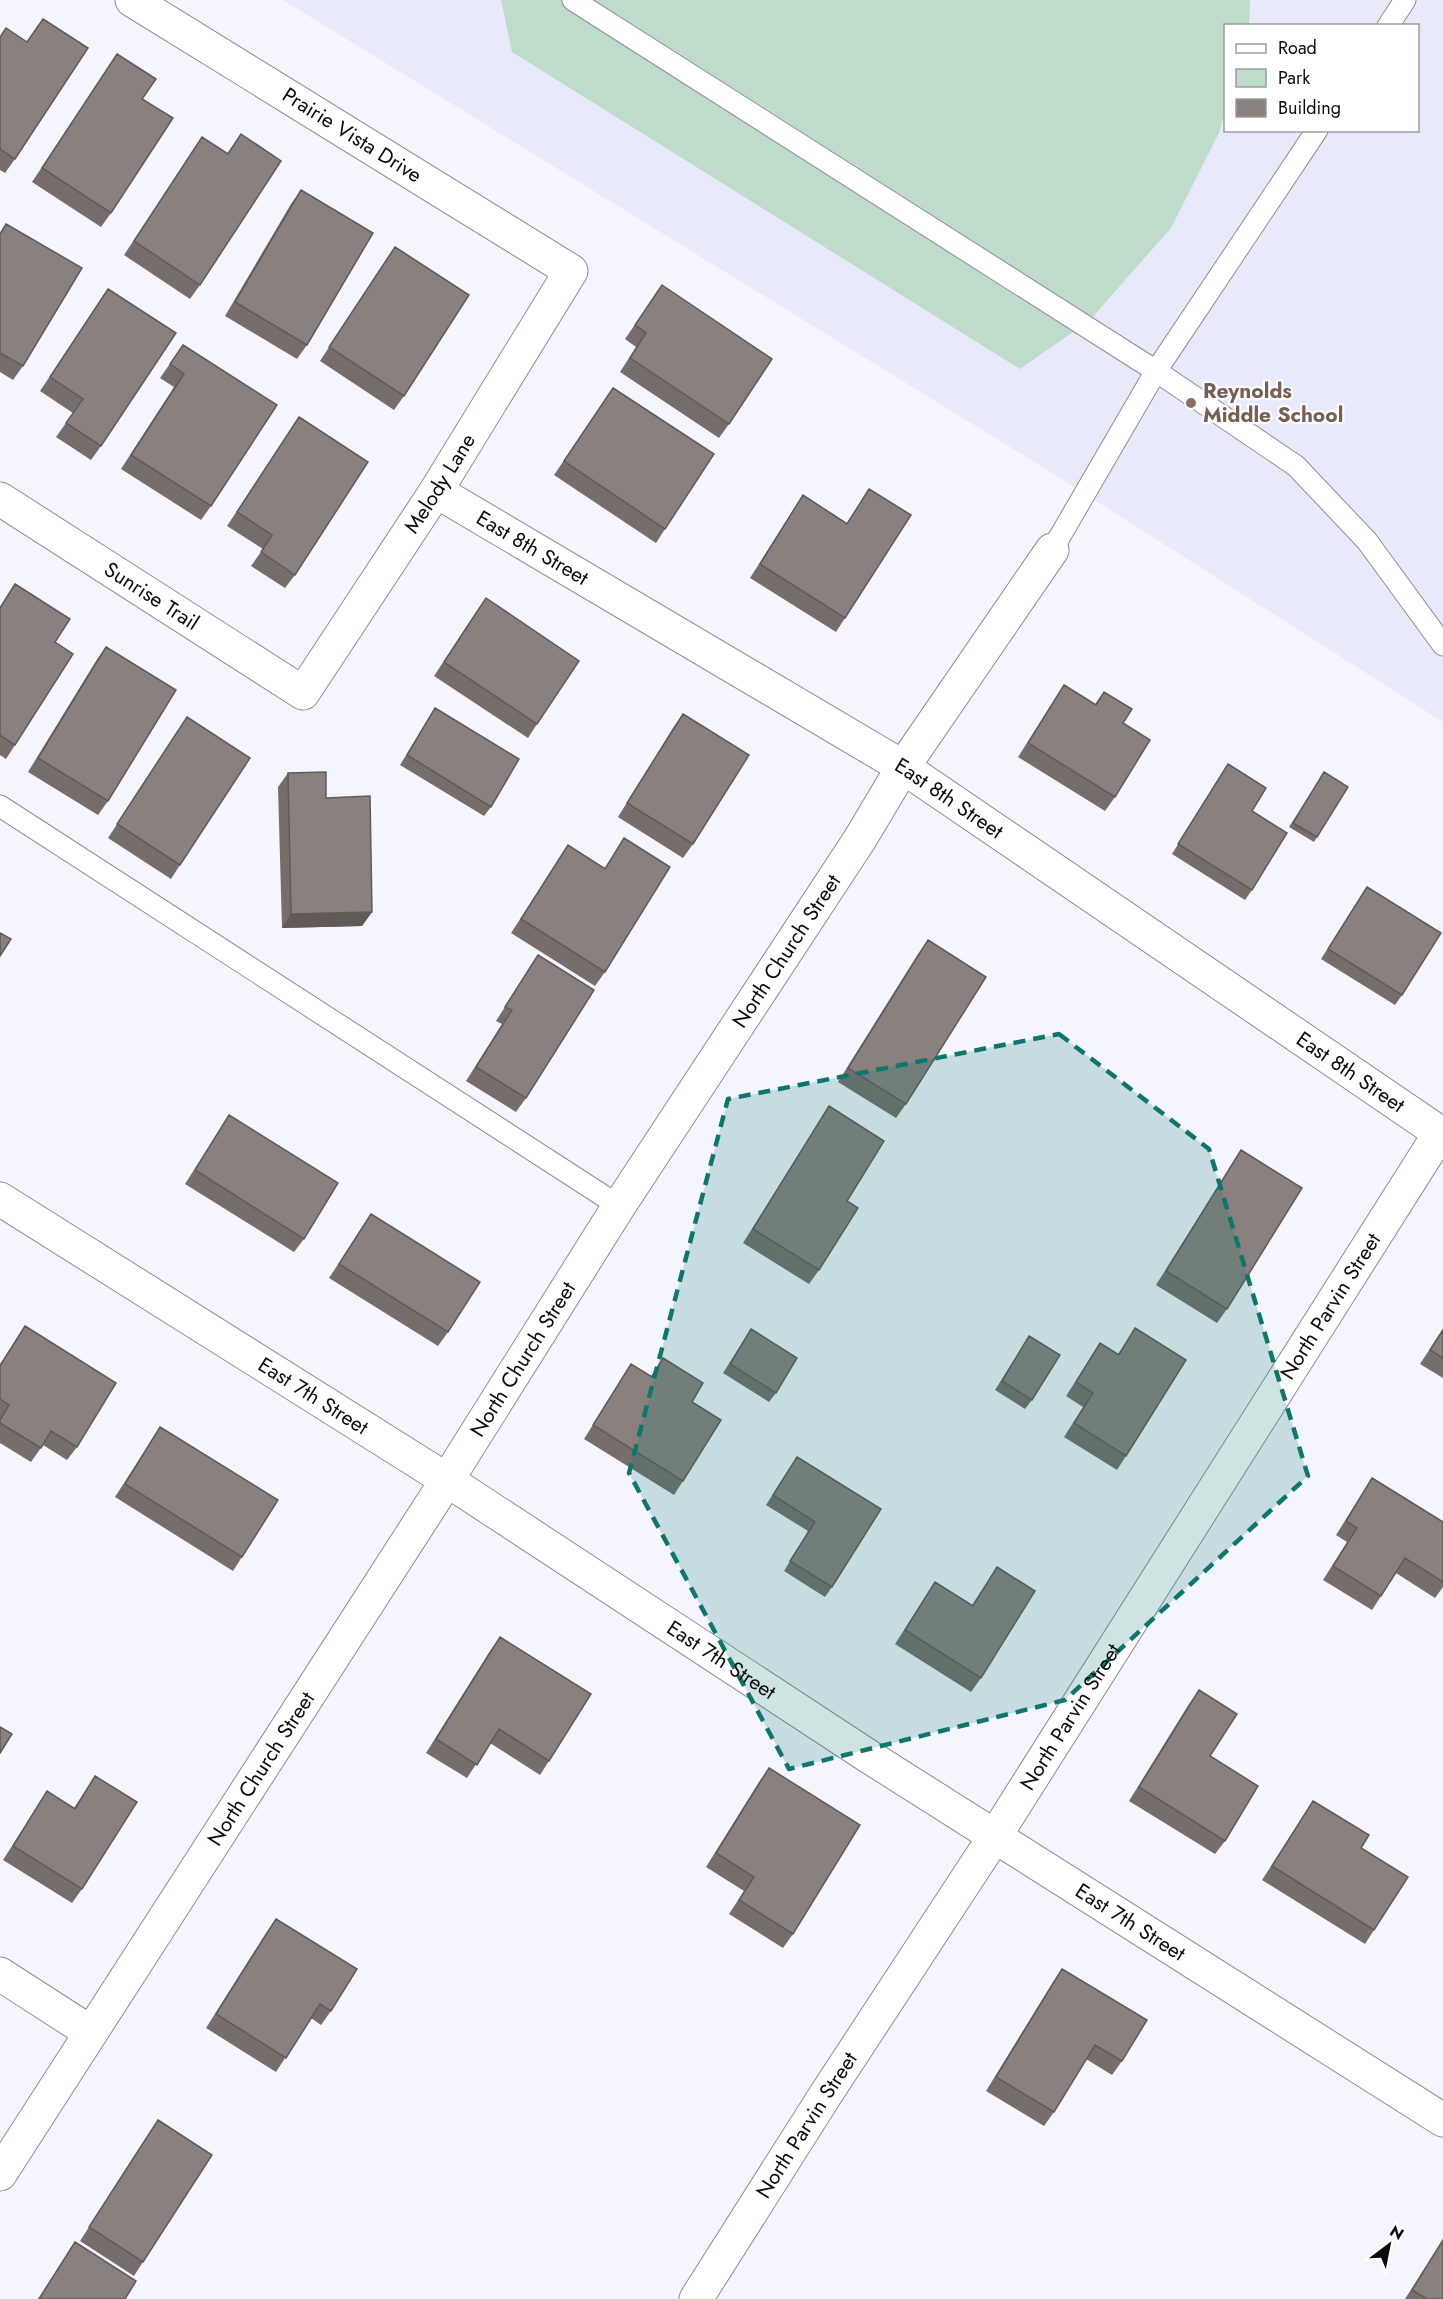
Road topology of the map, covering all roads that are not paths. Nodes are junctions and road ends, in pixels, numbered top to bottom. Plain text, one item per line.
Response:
1 (132, 0) edge
2 (573, 0) edge
3 (1405, 0) edge
4 (1389, 24) edge
5 (1316, 132) edge
6 (571, 271) joint
7 (1156, 371) junction
8 (436, 491) junction
9 (0, 499) edge
10 (1052, 550) joint
11 (1443, 645) edge
12 (303, 693) joint
13 (903, 767) junction
14 (0, 806) edge
15 (1442, 1134) edge
16 (0, 1199) edge
17 (619, 1206) junction
18 (447, 1480) junction
19 (995, 1836) junction
20 (0, 1974) edge
21 (90, 2032) junction
22 (1443, 2120) edge
23 (0, 2174) edge
24 (696, 2299) edge

1 - 6 street, Prairie Vista Drive
2 - 7 lane
3 - 4 lane
5 - 7 lane
6 - 8 street, Melody Lane
7 - 10 lane
7 - 11 lane
8 - 12 street, Melody Lane
8 - 13 street, East 8th Street
9 - 12 street, Sunrise Trail
10 - 13 street, North Church Street
13 - 15 street, East 8th Street
13 - 17 street, North Church Street
14 - 17 lane
15 - 19 street, North Parvin Street
16 - 18 street, East 7th Street
17 - 18 street, North Church Street
18 - 19 street, East 7th Street
18 - 21 street, North Church Street
19 - 22 street, East 7th Street
19 - 24 street, North Parvin Street
20 - 21 street
21 - 23 street, North Church Street

